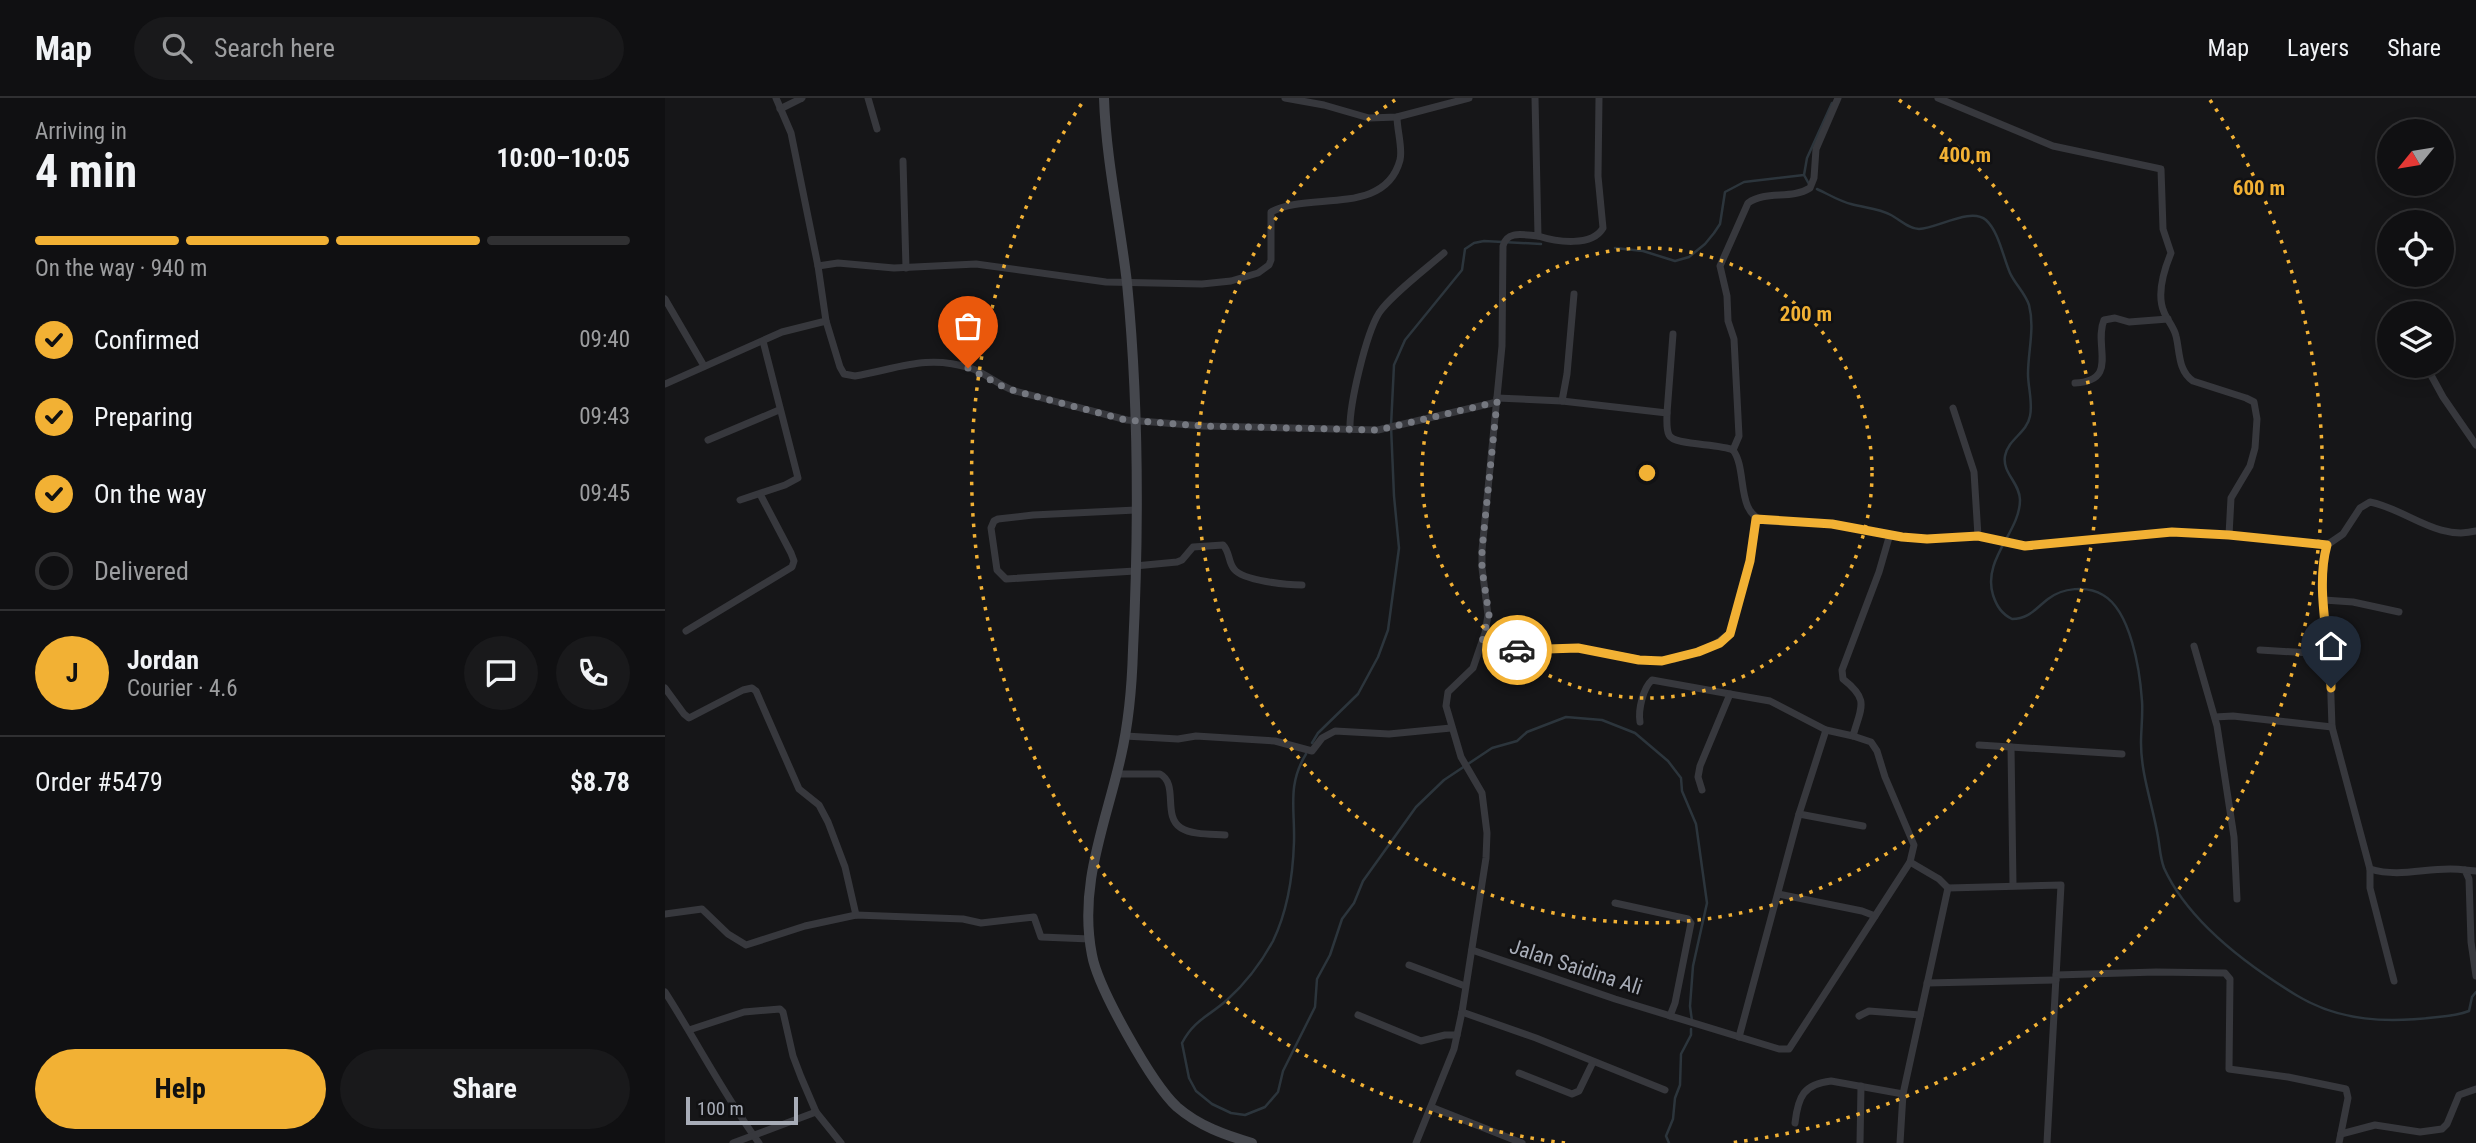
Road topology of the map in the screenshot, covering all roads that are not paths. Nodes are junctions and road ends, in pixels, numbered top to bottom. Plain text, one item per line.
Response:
1 (776, 98) edge
2 (802, 98) edge
3 (868, 98) edge
4 (1104, 98) edge
5 (1285, 98) edge
6 (1469, 98) edge
7 (1535, 98) edge
8 (1599, 98) edge
9 (1838, 98) edge
10 (1938, 98) edge
11 (780, 109) junction
12 (1397, 117) junction
13 (877, 129) dead end
14 (903, 161) dead end
15 (1538, 236) junction
16 (1444, 253) dead end
17 (818, 266) junction
18 (906, 268) junction
19 (1126, 283) junction
20 (1574, 294) dead end
21 (665, 299) edge
22 (2168, 320) junction
23 (826, 321) junction
24 (1673, 334) dead end
25 (763, 341) junction
26 (704, 366) junction
27 (2433, 378) edge
28 (2075, 383) dead end
29 (665, 384) edge
30 (1497, 400) junction
31 (1562, 401) junction
32 (1953, 408) dead end
33 (779, 410) junction
34 (1667, 413) junction
35 (1137, 422) junction
36 (1350, 430) junction
37 (708, 440) dead end
38 (2476, 446) edge
39 (1733, 450) junction
40 (760, 494) junction
41 (740, 500) dead end
42 (1136, 510) junction
43 (1756, 519) junction
44 (2476, 531) edge
45 (1890, 534) junction
46 (2229, 535) junction
47 (1978, 536) junction
48 (2309, 542) junction
49 (2327, 545) junction
50 (2323, 560) junction
51 (1135, 569) junction
52 (1303, 585) dead end
53 (2324, 600) junction
54 (2399, 612) dead end
55 (686, 631) dead end
56 (1481, 646) junction
57 (2194, 646) dead end
58 (2260, 650) dead end
59 (2329, 654) junction
60 (665, 688) edge
61 (1730, 694) junction
62 (2215, 717) junction
63 (1640, 722) dead end
64 (2332, 727) junction
65 (1451, 728) junction
66 (1826, 730) junction
67 (1125, 736) junction
68 (1853, 736) junction
69 (1979, 745) dead end
70 (2011, 747) junction
71 (2122, 754) dead end
72 (1116, 774) junction
73 (1702, 790) dead end
74 (1799, 814) junction
75 (1863, 826) dead end
76 (1225, 835) dead end
77 (1910, 862) junction
78 (2370, 869) junction
79 (2465, 870) junction
80 (2476, 871) edge
81 (2013, 885) junction
82 (1948, 888) junction
83 (1778, 894) junction
84 (2237, 899) dead end
85 (1615, 903) dead end
86 (665, 914) edge
87 (856, 915) junction
88 (1875, 916) junction
89 (1090, 939) junction
90 (1472, 950) junction
91 (1409, 965) dead end
92 (2476, 976) edge
93 (2056, 978) junction
94 (2394, 981) dead end
95 (1927, 982) junction
96 (1465, 986) junction
97 (665, 992) edge
98 (1462, 1012) junction
99 (1357, 1015) dead end
100 (1920, 1015) junction
101 (1670, 1016) junction
102 (1859, 1016) dead end
103 (689, 1030) junction
104 (1457, 1035) junction
105 (1739, 1037) junction
106 (1593, 1062) junction
107 (1519, 1073) dead end
108 (1861, 1086) junction
109 (2476, 1089) edge
110 (1665, 1090) dead end
111 (1903, 1094) junction
112 (1431, 1107) junction
113 (816, 1112) junction
114 (1795, 1123) dead end
115 (2341, 1134) junction
116 (753, 1135) junction
117 (733, 1143) edge
118 (759, 1143) edge
119 (841, 1143) edge
120 (1252, 1143) edge
121 (1416, 1143) edge
122 (1522, 1143) edge
123 (1860, 1143) edge
124 (1900, 1143) edge
125 (2047, 1143) edge
126 (2339, 1143) edge

1 - 11 street
2 - 11 street
3 - 13 street
4 - 19 street
5 - 12 street
6 - 12 street
7 - 15 street
8 - 15 street
9 - 39 street
10 - 22 street
11 - 17 street
12 - 19 street
14 - 18 street
15 - 30 street
16 - 36 street
17 - 18 street
17 - 23 street
18 - 19 street
19 - 35 street
20 - 31 street
21 - 26 street
22 - 28 street
22 - 46 street
23 - 25 street
23 - 35 street
24 - 34 street
25 - 26 street
25 - 33 street
26 - 29 street
27 - 38 street
30 - 31 street
30 - 36 street
30 - 56 street
31 - 34 street
32 - 47 street
33 - 37 street
33 - 40 street
34 - 39 street
35 - 36 street
35 - 42 street
39 - 43 street
40 - 41 street
40 - 55 street
42 - 51 street
42 - 51 street
43 - 45 street
43 - 56 street
44 - 49 street
45 - 47 street
45 - 68 street
46 - 47 street
46 - 48 street
48 - 49 street
48 - 50 street
49 - 50 street
50 - 53 street
51 - 52 street
51 - 67 street
53 - 54 street
53 - 59 street
56 - 65 street
57 - 62 street
58 - 59 street
59 - 64 street
60 - 87 street
61 - 63 street
61 - 66 street
61 - 73 street
62 - 64 street
62 - 84 street
64 - 78 street
65 - 67 street
65 - 90 street
66 - 68 street
66 - 74 street
67 - 72 street
68 - 77 street
69 - 70 street
70 - 71 street
70 - 81 street
72 - 76 street
72 - 89 street
74 - 75 street
74 - 83 street
77 - 82 street
77 - 88 street
78 - 79 street
78 - 94 street
79 - 80 street
79 - 92 street
81 - 82 street
81 - 93 street
82 - 95 street
83 - 88 street
83 - 105 street
85 - 101 street
86 - 87 street
87 - 89 street
88 - 105 street, Jalan Saidina Ali
89 - 120 street
90 - 96 street
90 - 101 street, Jalan Saidina Ali
91 - 96 street
93 - 95 street
93 - 115 street
93 - 125 street
95 - 100 street
96 - 98 street
97 - 103 street
98 - 104 street
98 - 106 street
99 - 104 street
100 - 102 street
100 - 111 street
101 - 105 street, Jalan Saidina Ali
103 - 113 street
103 - 116 street
104 - 112 street
106 - 107 street
106 - 110 street
108 - 111 street
108 - 114 street
108 - 123 street
109 - 115 street
111 - 124 street
112 - 121 street
112 - 122 street
113 - 116 street
113 - 119 street
115 - 126 street
116 - 117 street
116 - 118 street

